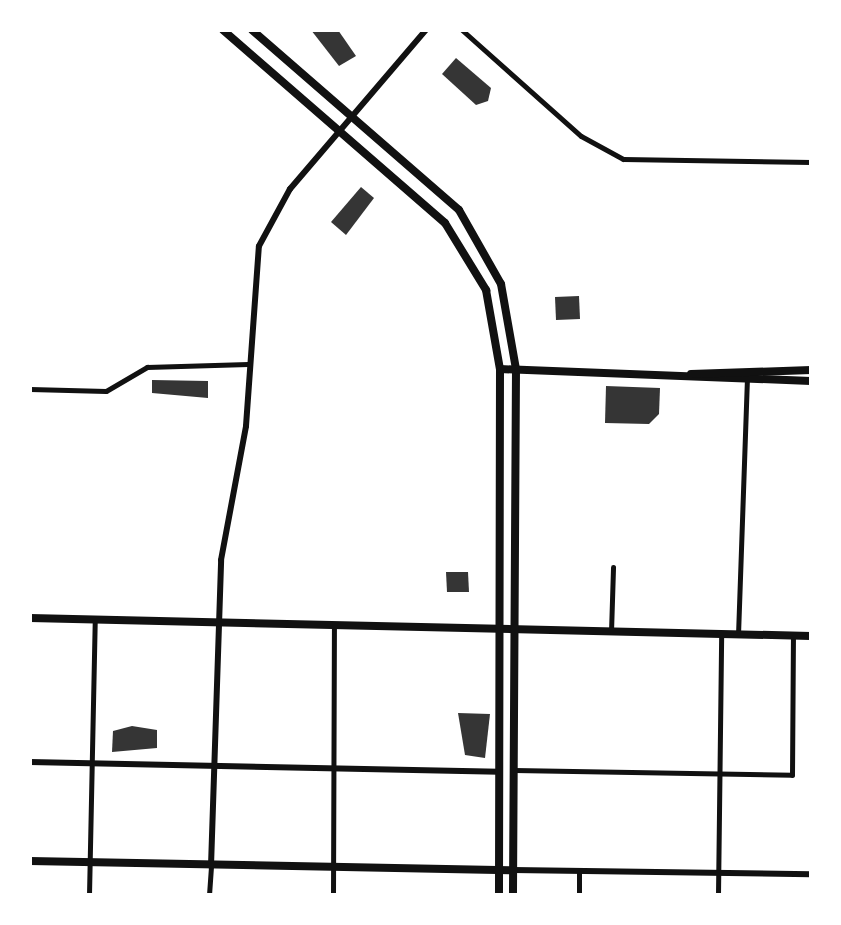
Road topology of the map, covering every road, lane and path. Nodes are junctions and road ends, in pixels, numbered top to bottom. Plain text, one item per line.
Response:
1 (223, 30) edge
2 (252, 30) edge
3 (426, 30) edge
4 (462, 30) edge
5 (352, 116) junction
6 (339, 130) junction
7 (811, 162) edge
8 (248, 364) junction
9 (500, 369) junction
10 (516, 369) junction
11 (811, 370) edge
12 (691, 374) junction
13 (746, 380) junction
14 (811, 382) edge
15 (30, 390) edge
16 (614, 567) dead end
17 (30, 618) edge
18 (94, 620) junction
19 (217, 622) junction
20 (334, 625) junction
21 (501, 628) junction
22 (516, 630) junction
23 (611, 632) junction
24 (721, 634) junction
25 (738, 635) junction
26 (793, 636) junction
27 (811, 636) edge
28 (30, 762) edge
29 (91, 764) junction
30 (214, 767) junction
31 (332, 768) junction
32 (514, 770) junction
33 (500, 772) junction
34 (720, 773) junction
35 (30, 861) edge
36 (90, 863) junction
37 (210, 866) junction
38 (333, 868) junction
39 (513, 870) junction
40 (499, 871) junction
41 (579, 871) junction
42 (718, 872) junction
43 (811, 874) edge
44 (89, 895) edge
45 (210, 895) edge
46 (333, 895) edge
47 (499, 895) edge
48 (514, 895) edge
49 (579, 895) edge
50 (718, 895) edge

1 - 6 main road
2 - 5 main road
3 - 5 street
4 - 7 street
5 - 6 street
5 - 10 main road
6 - 8 street
6 - 9 main road
8 - 15 street
8 - 19 street
9 - 10 main road
9 - 21 main road
10 - 12 main road
10 - 22 main road
11 - 12 main road
12 - 13 main road
13 - 14 main road
13 - 25 street
16 - 23 street
17 - 18 main road
18 - 19 main road
18 - 29 street
19 - 20 main road
19 - 30 street
20 - 21 main road
20 - 31 street
21 - 22 main road
21 - 33 main road
22 - 23 main road
22 - 32 main road
23 - 24 main road
24 - 25 main road
24 - 34 street
25 - 26 main road
26 - 27 main road
26 - 34 street
28 - 29 street
29 - 30 street
29 - 36 street
30 - 31 street
30 - 37 street
31 - 33 street
31 - 38 street
32 - 34 street
32 - 39 main road
33 - 40 main road
34 - 42 street
35 - 36 main road
36 - 37 main road
36 - 44 street
37 - 38 main road
37 - 45 street
38 - 40 main road
38 - 46 street
39 - 40 main road
39 - 41 street
39 - 48 main road
40 - 47 main road
41 - 42 street
41 - 49 street
42 - 43 street
42 - 50 street

